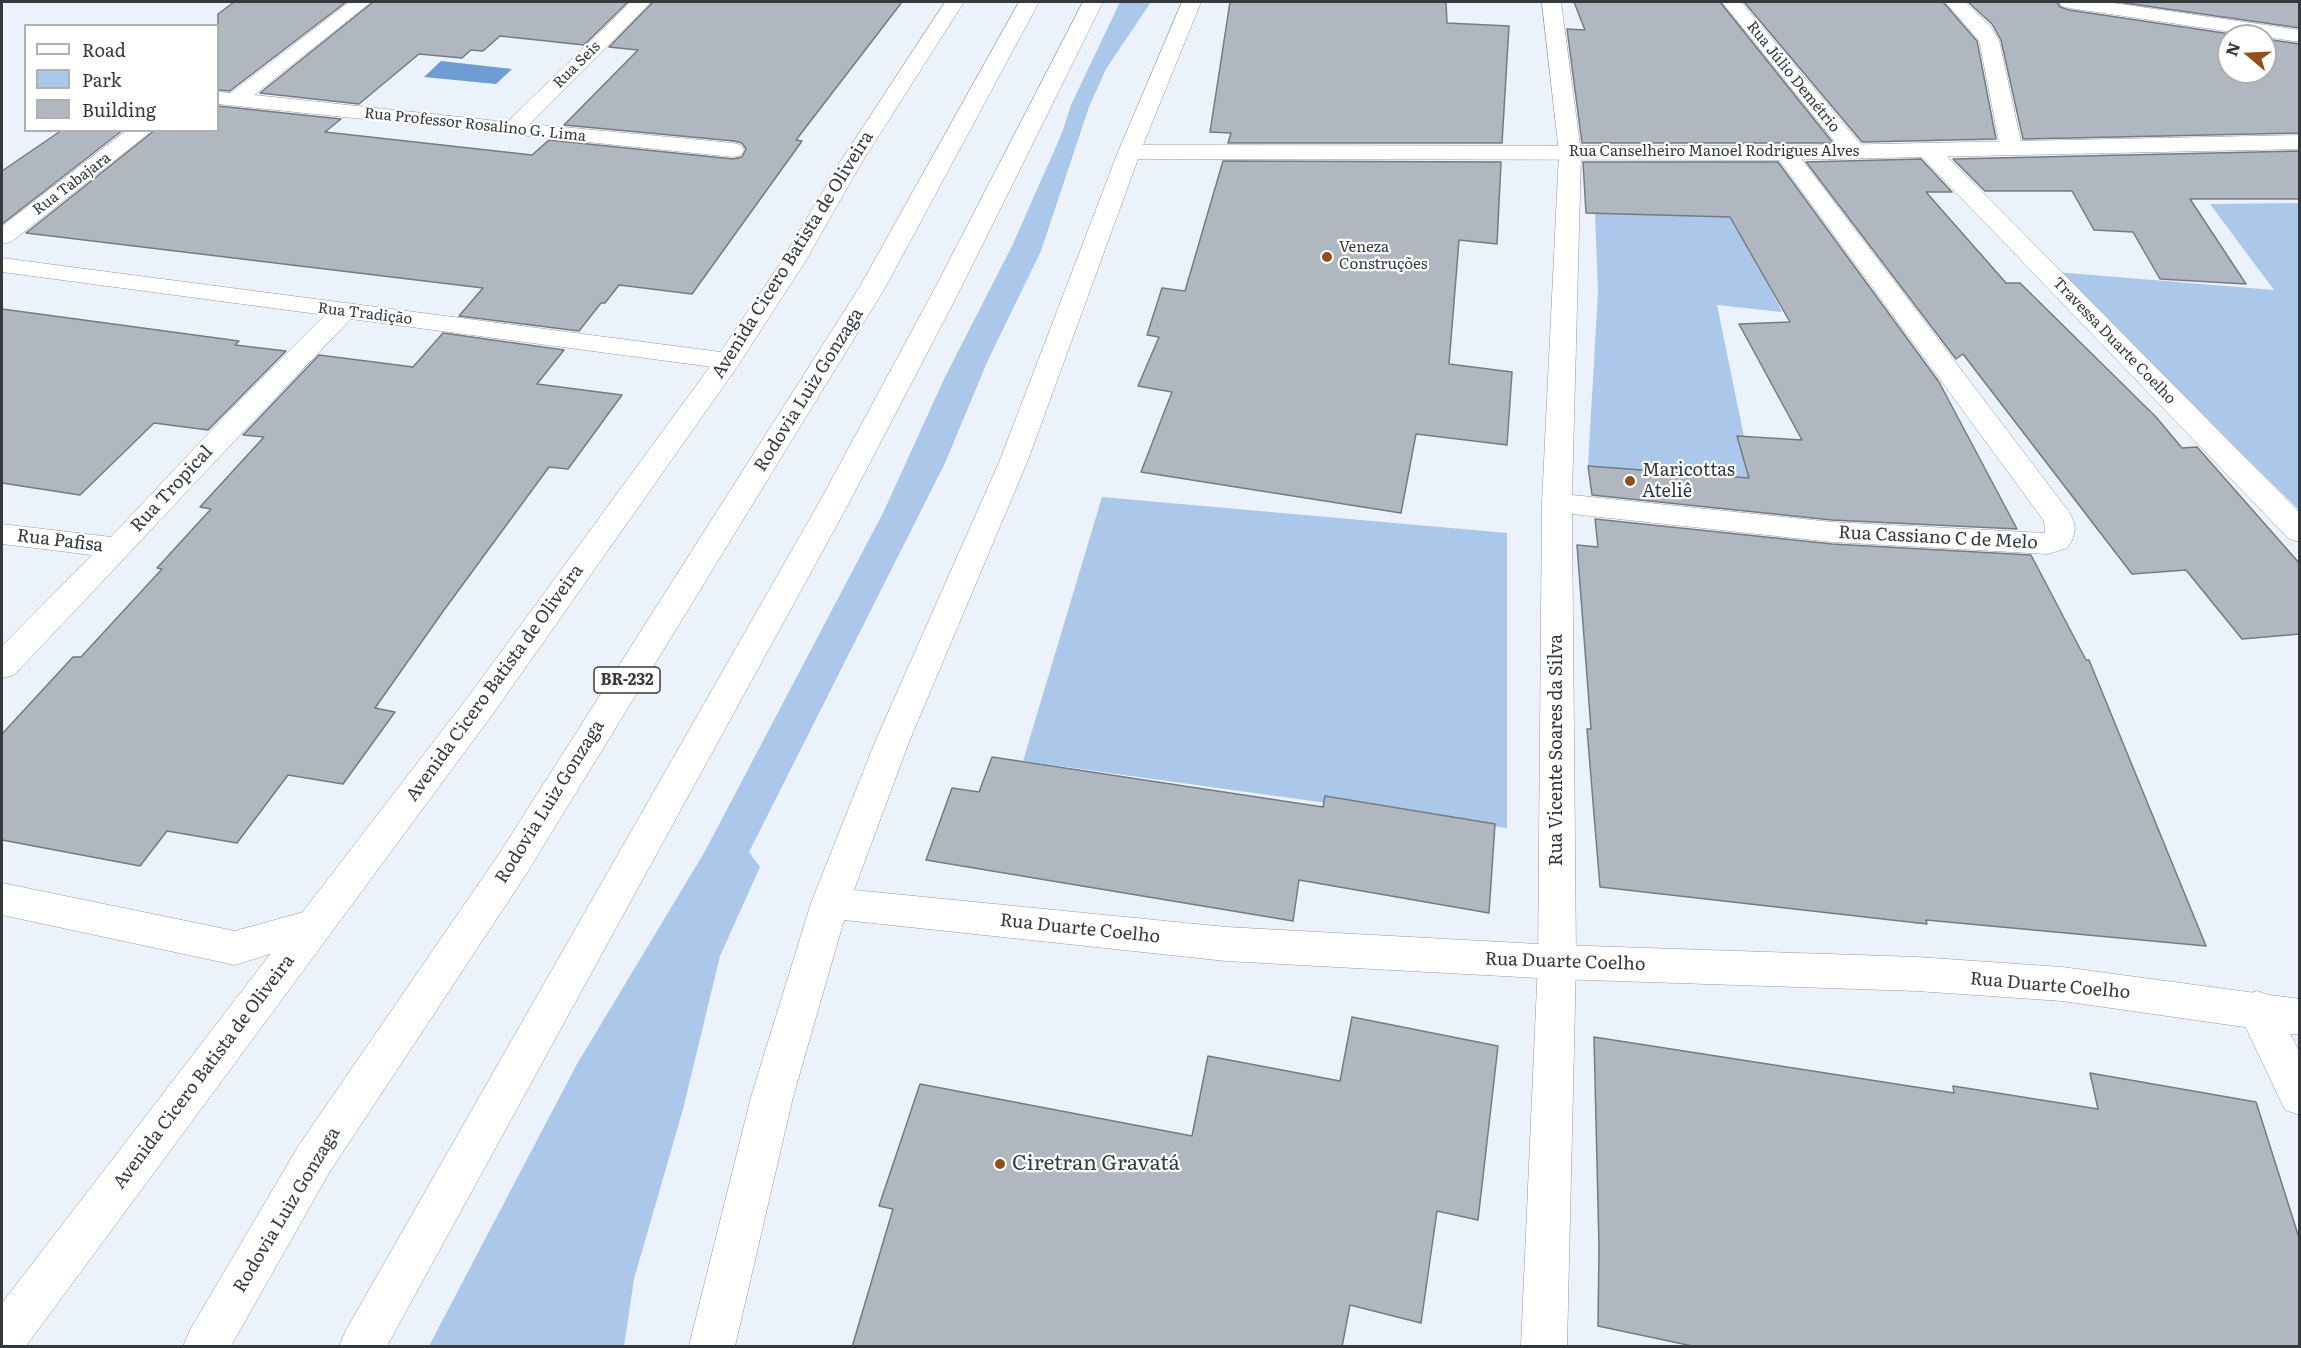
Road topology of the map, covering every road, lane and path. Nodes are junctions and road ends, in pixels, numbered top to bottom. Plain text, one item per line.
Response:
1 (361, 2) edge
2 (642, 2) edge
3 (954, 2) edge
4 (1029, 2) edge
5 (1093, 2) edge
6 (1191, 2) edge
7 (1551, 2) edge
8 (1731, 2) edge
9 (1954, 2) edge
10 (2068, 2) edge
11 (2300, 36) edge
12 (226, 99) edge
13 (512, 129) junction
14 (139, 132) edge
15 (2300, 142) edge
16 (2011, 147) junction
17 (733, 150) dead end
18 (1928, 150) junction
19 (1129, 152) junction
20 (1855, 152) junction
21 (1570, 153) junction
22 (1785, 153) junction
23 (2, 237) edge
24 (2, 265) edge
25 (343, 312) junction
26 (728, 361) junction
27 (1557, 503) junction
28 (2300, 532) edge
29 (2, 534) edge
30 (118, 548) junction
31 (2, 666) edge
32 (2, 899) edge
33 (830, 903) junction
34 (314, 925) junction
35 (235, 948) junction
36 (1557, 962) junction
37 (268, 985) junction
38 (2257, 1010) junction
39 (2300, 1017) edge
40 (2300, 1096) edge
41 (2, 1340) edge
42 (206, 1347) edge
43 (362, 1347) edge
44 (712, 1347) edge
45 (1544, 1347) edge

1 - 12 main road
2 - 13 main road, Rua Seis
3 - 26 main road, Avenida Cicero Batista de Oliveira
4 - 42 main road, Rodovia Luiz Gonzaga / BR-232
5 - 43 main road
6 - 19 main road
7 - 21 main road, Rua Vicente Soares da Silva
8 - 20 main road, Rua Júlio Demétrio
9 - 16 main road
10 - 11 main road
12 - 13 main road, Rua Professor Rosalino G. Lima
13 - 17 main road, Rua Professor Rosalino G. Lima
14 - 23 main road, Rua Tabajara
15 - 16 main road, Rua Canselheiro Manoel Rodrigues Alves
16 - 18 main road, Rua Canselheiro Manoel Rodrigues Alves
18 - 20 main road, Rua Canselheiro Manoel Rodrigues Alves
18 - 28 main road, Travessa Duarte Coelho
19 - 21 main road, Rua Canselheiro Manoel Rodrigues Alves
19 - 33 main road
20 - 22 main road, Rua Canselheiro Manoel Rodrigues Alves
21 - 22 main road, Rua Canselheiro Manoel Rodrigues Alves
21 - 27 main road, Rua Vicente Soares da Silva
22 - 27 main road, Rua Cassiano C de Melo
24 - 25 main road, Rua Tradição
25 - 26 main road, Rua Tradição
25 - 30 main road, Rua Tropical
26 - 34 main road, Avenida Cicero Batista de Oliveira
27 - 36 main road, Rua Vicente Soares da Silva
29 - 30 main road, Rua Pafisa
30 - 31 main road, Rua Tropical
32 - 35 main road
33 - 36 main road, Rua Duarte Coelho
33 - 44 main road
34 - 35 main road
34 - 37 main road, Avenida Cicero Batista de Oliveira
35 - 37 main road
36 - 38 main road, Rua Duarte Coelho
36 - 45 main road, Rua Vicente Soares da Silva
37 - 41 main road, Avenida Cicero Batista de Oliveira
38 - 39 main road, Rua Duarte Coelho
38 - 40 main road

